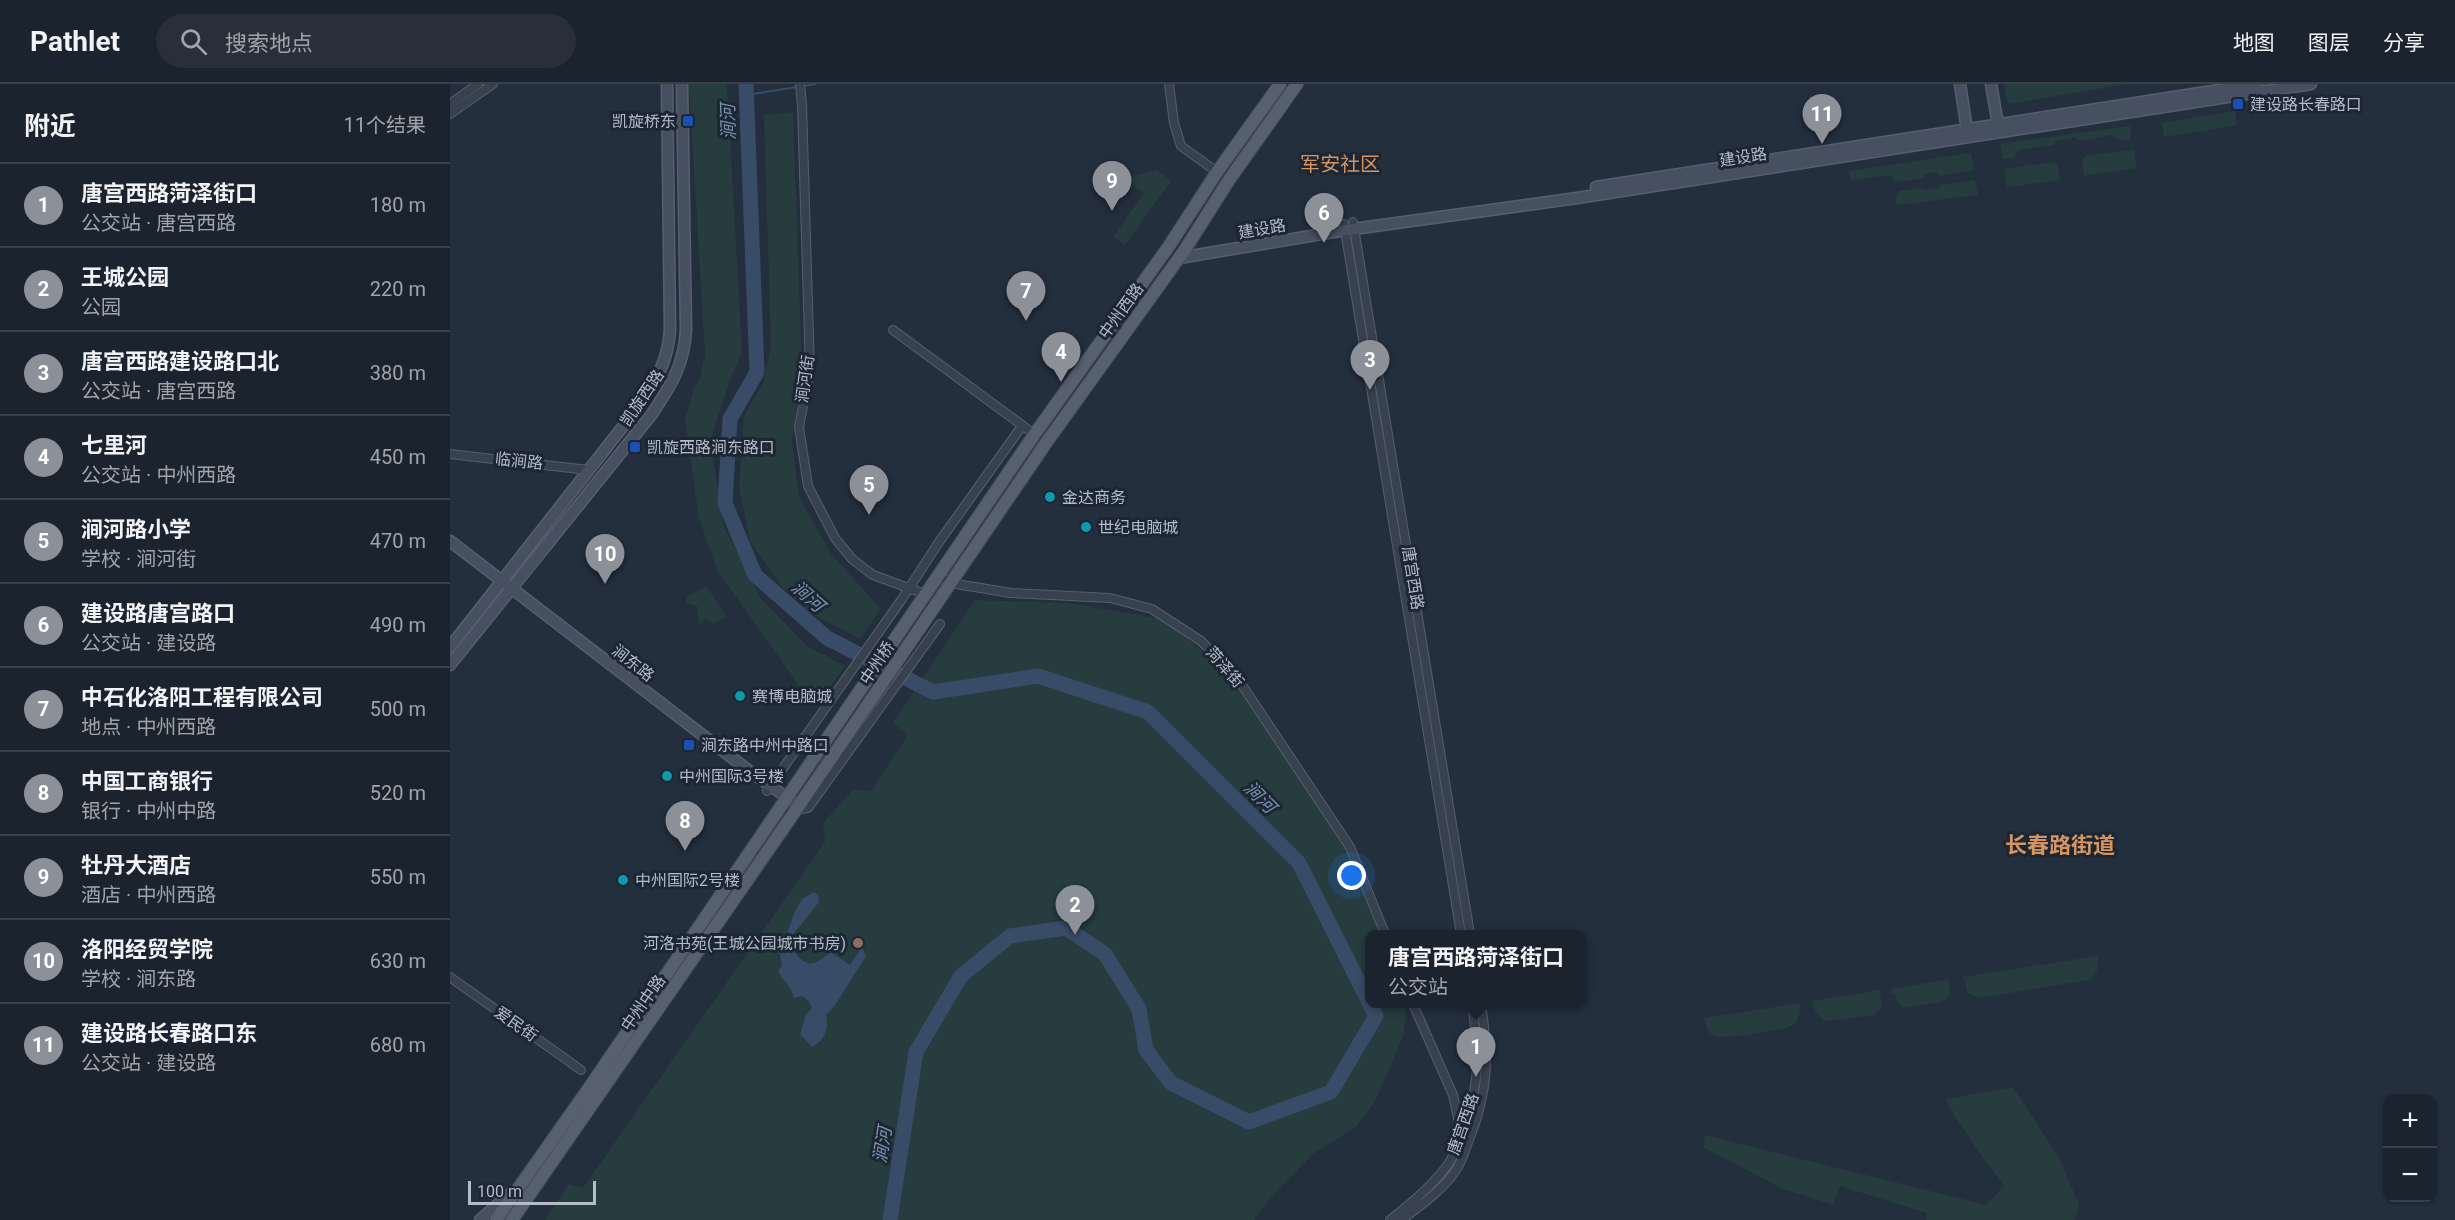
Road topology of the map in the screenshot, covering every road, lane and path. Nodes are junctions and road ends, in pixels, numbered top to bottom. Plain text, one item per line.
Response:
1 (478, 84) edge
2 (493, 84) edge
3 (667, 84) edge
4 (682, 84) edge
5 (800, 84) edge
6 (1169, 84) edge
7 (1280, 84) edge
8 (1297, 84) edge
9 (1960, 84) edge
10 (1991, 84) edge
11 (2257, 84) edge
12 (2311, 84) edge
13 (450, 104) edge
14 (450, 114) edge
15 (1998, 124) junction
16 (1967, 130) junction
17 (1983, 136) junction
18 (1217, 172) junction
19 (1349, 226) junction
20 (1169, 246) junction
21 (1182, 254) junction
22 (893, 330) dead end
23 (1022, 426) junction
24 (1035, 435) junction
25 (1046, 443) junction
26 (450, 454) edge
27 (588, 470) junction
28 (450, 541) edge
29 (450, 547) edge
30 (938, 575) junction
31 (500, 583) junction
32 (950, 583) junction
33 (909, 588) junction
34 (511, 591) junction
35 (925, 594) junction
36 (917, 607) joint
37 (929, 615) joint
38 (940, 624) dead end
39 (450, 647) edge
40 (450, 665) edge
41 (839, 720) joint
42 (856, 732) junction
43 (769, 789) junction
44 (784, 801) junction
45 (798, 808) junction
46 (1383, 930) edge
47 (1460, 930) edge
48 (1469, 930) edge
49 (450, 977) edge
50 (1415, 1008) edge
51 (1473, 1008) edge
52 (1482, 1008) edge
53 (581, 1070) dead end
54 (1462, 1134) junction
55 (521, 1185) junction
56 (522, 1205) junction
57 (480, 1220) edge
58 (496, 1220) edge
59 (512, 1220) edge
60 (518, 1220) edge
61 (1390, 1220) edge
62 (1401, 1220) edge

1 - 13 street
2 - 14 street
3 - 27 street, 凯旋西路
4 - 34 street, 凯旋西路
5 - 33 street, 涧河街
6 - 18 street
7 - 18 main road, 中州西路
8 - 21 main road, 中州西路
9 - 16 street
10 - 15 street
11 - 15 street, 建设路
12 - 17 street, 建设路
15 - 16 street, 建设路
15 - 17 street
16 - 17 street
16 - 19 street, 建设路
17 - 19 street, 建设路
18 - 20 main road, 中州西路
19 - 21 street, 建设路
19 - 47 street, 唐宫西路
19 - 48 street, 唐宫西路
20 - 21 street, 建设路
20 - 24 main road, 中州西路
21 - 25 main road, 中州西路
22 - 23 street
23 - 24 street
23 - 33 street
24 - 25 street
24 - 30 main road, 中州西路
25 - 32 main road, 中州西路
26 - 27 street, 临涧路
27 - 31 street, 凯旋西路
28 - 31 street, 涧东路
29 - 31 street, 涧东路
30 - 32 street, 菏泽街
30 - 35 main road, 中州西路
31 - 34 street, 涧东路
31 - 39 street, 凯旋西路
32 - 37 main road, 中州西路
32 - 46 street, 菏泽街
33 - 35 street, 涧河街
33 - 43 street
34 - 40 street, 凯旋西路
34 - 43 street, 涧东路
35 - 36 main road, 中州西路
36 - 41 main road, 中州桥
37 - 42 main road, 中州桥
38 - 42 street
41 - 44 main road, 中州中路
42 - 45 main road, 中州中路
43 - 44 street, 涧东路
44 - 45 street, 涧东路
44 - 55 main road, 中州中路
45 - 56 main road, 中州中路
49 - 53 street, 爱民街
50 - 54 street
51 - 54 street, 唐宫西路
52 - 62 street, 唐宫西路
54 - 61 street, 唐宫西路
55 - 57 street, 中州中路
55 - 58 main road, 中州中路
56 - 59 main road, 中州中路
56 - 60 street, 中州中路

